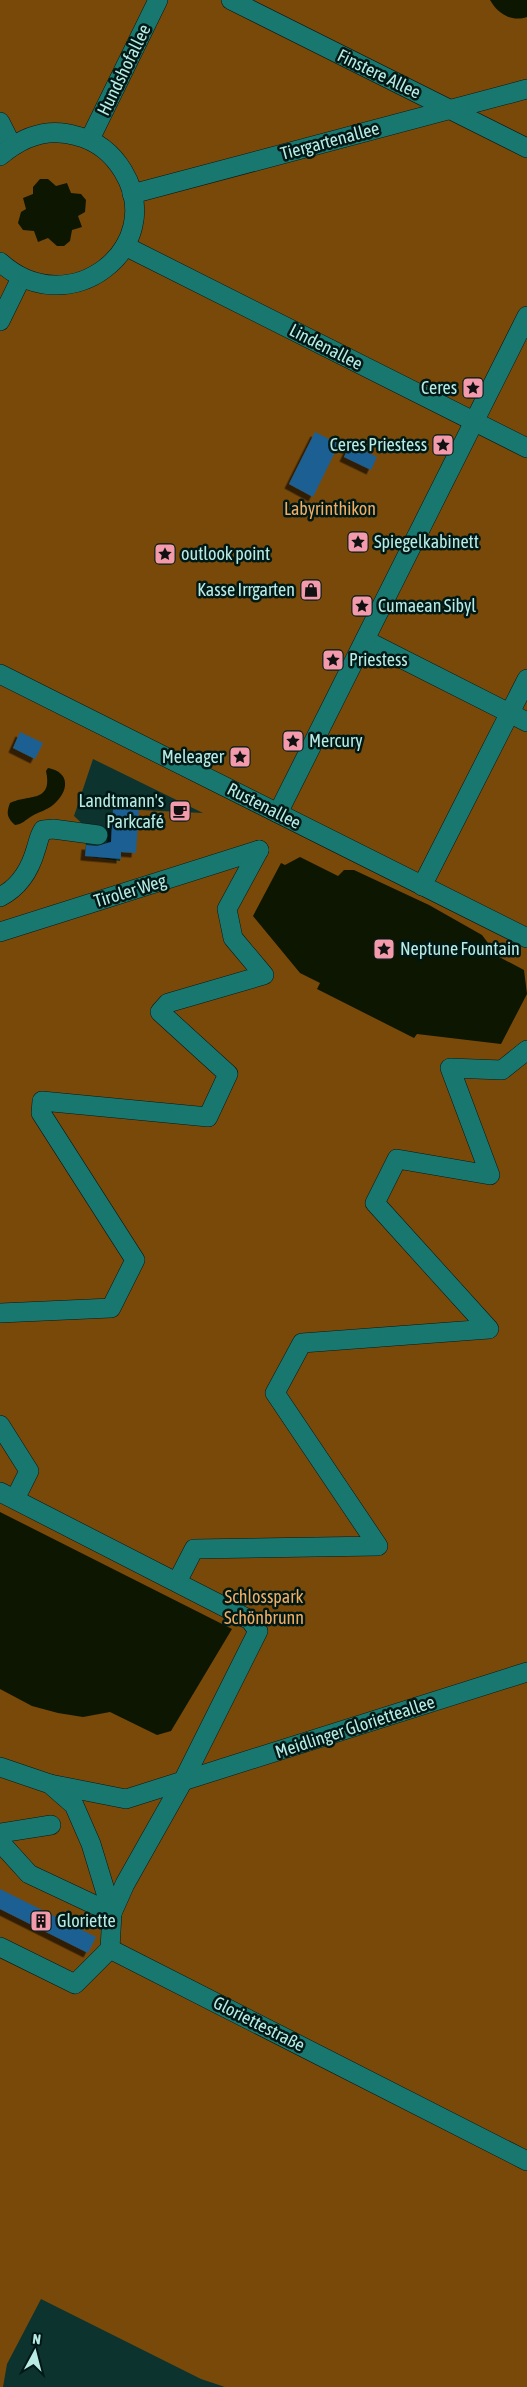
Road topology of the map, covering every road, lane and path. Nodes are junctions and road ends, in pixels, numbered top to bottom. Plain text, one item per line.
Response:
1 (158, 0) edge
2 (231, 0) edge
3 (527, 89) edge
4 (449, 109) junction
5 (0, 122) edge
6 (90, 139) junction
7 (527, 148) edge
8 (6, 151) edge
9 (132, 194) junction
10 (124, 246) junction
11 (0, 262) edge
12 (21, 278) junction
13 (527, 316) edge
14 (0, 321) edge
15 (474, 422) junction
16 (527, 448) edge
17 (365, 640) junction
18 (0, 674) edge
19 (527, 679) edge
20 (510, 713) junction
21 (527, 722) edge
22 (278, 813) junction
23 (98, 835) dead end
24 (422, 886) junction
25 (0, 897) edge
26 (0, 932) edge
27 (527, 938) edge
28 (527, 1050) edge
29 (0, 1313) edge
30 (0, 1425) edge
31 (8, 1495) edge
32 (177, 1582) junction
33 (527, 1672) edge
34 (0, 1767) edge
35 (183, 1781) junction
36 (50, 1784) junction
37 (81, 1821) junction
38 (0, 1833) edge
39 (0, 1842) edge
40 (112, 1913) junction
41 (0, 1947) edge
42 (110, 1949) junction
43 (527, 2161) edge

1 - 6 street, Hundshofallee
2 - 4 street, Finstere Allee
3 - 4 street, Tiergartenallee
4 - 7 street, Finstere Allee
4 - 9 street, Tiergartenallee
5 - 8 street
6 - 8 street
6 - 9 street
9 - 10 street
10 - 12 street
10 - 15 street, Lindenallee
11 - 12 street
12 - 14 street
13 - 15 street
15 - 16 street, Lindenallee
15 - 17 street
17 - 20 street
17 - 22 street
18 - 22 street, Rustenallee
19 - 20 street
20 - 21 street
20 - 24 street
22 - 24 street, Rustenallee
23 - 25 street
24 - 27 street, Rustenallee
26 - 29 street, Tiroler Weg
28 - 32 street
30 - 31 street
31 - 32 street
32 - 35 street
33 - 35 street, Meidlinger Glorietteallee
34 - 36 street
35 - 36 street, Meidlinger Glorietteallee
35 - 40 street
36 - 37 street
37 - 38 street
37 - 40 street
39 - 40 street
40 - 42 street
41 - 42 street
42 - 43 street, Gloriettestraße

